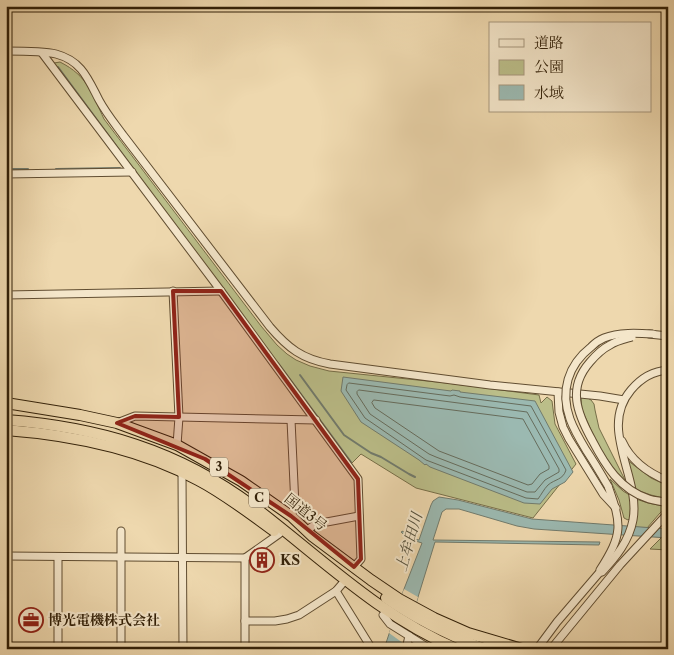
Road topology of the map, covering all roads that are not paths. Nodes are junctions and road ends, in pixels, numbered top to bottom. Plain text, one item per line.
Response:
1 (6, 51) edge
2 (44, 53) junction
3 (132, 172) junction
4 (6, 174) edge
5 (173, 291) junction
6 (221, 291) junction
7 (6, 295) edge
8 (653, 334) junction
9 (668, 336) edge
10 (668, 370) edge
11 (558, 392) junction
12 (624, 400) junction
13 (6, 403) edge
14 (6, 410) edge
15 (179, 417) junction
16 (6, 420) edge
17 (291, 420) junction
18 (316, 420) junction
19 (117, 423) junction
20 (6, 430) edge
21 (620, 433) junction
22 (178, 445) junction
23 (182, 472) junction
24 (668, 482) edge
25 (668, 503) edge
26 (616, 508) junction
27 (668, 513) edge
28 (290, 516) junction
29 (359, 516) junction
30 (307, 530) junction
31 (122, 532) dead end
32 (279, 534) junction
33 (6, 556) edge
34 (58, 557) junction
35 (122, 557) junction
36 (183, 558) junction
37 (245, 558) junction
38 (354, 567) junction
39 (599, 573) junction
40 (339, 588) junction
41 (245, 621) junction
42 (408, 634) junction
43 (370, 648) edge
44 (58, 649) edge
45 (120, 649) edge
46 (183, 649) edge
47 (245, 649) edge
48 (406, 649) edge
49 (430, 649) edge
50 (447, 649) edge
51 (457, 649) edge
52 (484, 649) edge
53 (522, 649) edge
54 (537, 649) edge
55 (551, 649) edge

1 - 2 street
2 - 3 street
2 - 11 street
3 - 4 street
3 - 6 street
5 - 6 street
5 - 7 street
5 - 15 street
6 - 18 street
8 - 9 street
8 - 25 street, bridge
8 - 26 street, bridge
10 - 12 street
11 - 12 street
11 - 26 street
12 - 21 street
13 - 19 highway, 国道3号 / 3
14 - 52 highway, C
15 - 17 street
15 - 19 street
15 - 22 street
16 - 51 highway, C
17 - 18 street
17 - 28 street
18 - 29 street
19 - 22 highway, 国道3号 / 3
20 - 23 highway, 3
21 - 24 street
21 - 39 street
22 - 28 highway, 国道3号 / 3
23 - 32 highway, 3
23 - 36 street
26 - 39 street
27 - 55 street
28 - 30 highway, 国道3号 / 3
29 - 30 street
29 - 38 street
30 - 38 highway, 国道3号 / 3
31 - 35 street
32 - 37 street
32 - 40 highway, 3
33 - 34 street
34 - 35 street
34 - 44 street
35 - 36 street
35 - 45 street
36 - 37 street
36 - 46 street
37 - 41 street
38 - 53 highway, 国道3号 / 3
39 - 54 street
40 - 41 street
40 - 42 highway, 3
40 - 43 street
41 - 47 street
42 - 48 street
42 - 49 street
42 - 50 highway, 3

